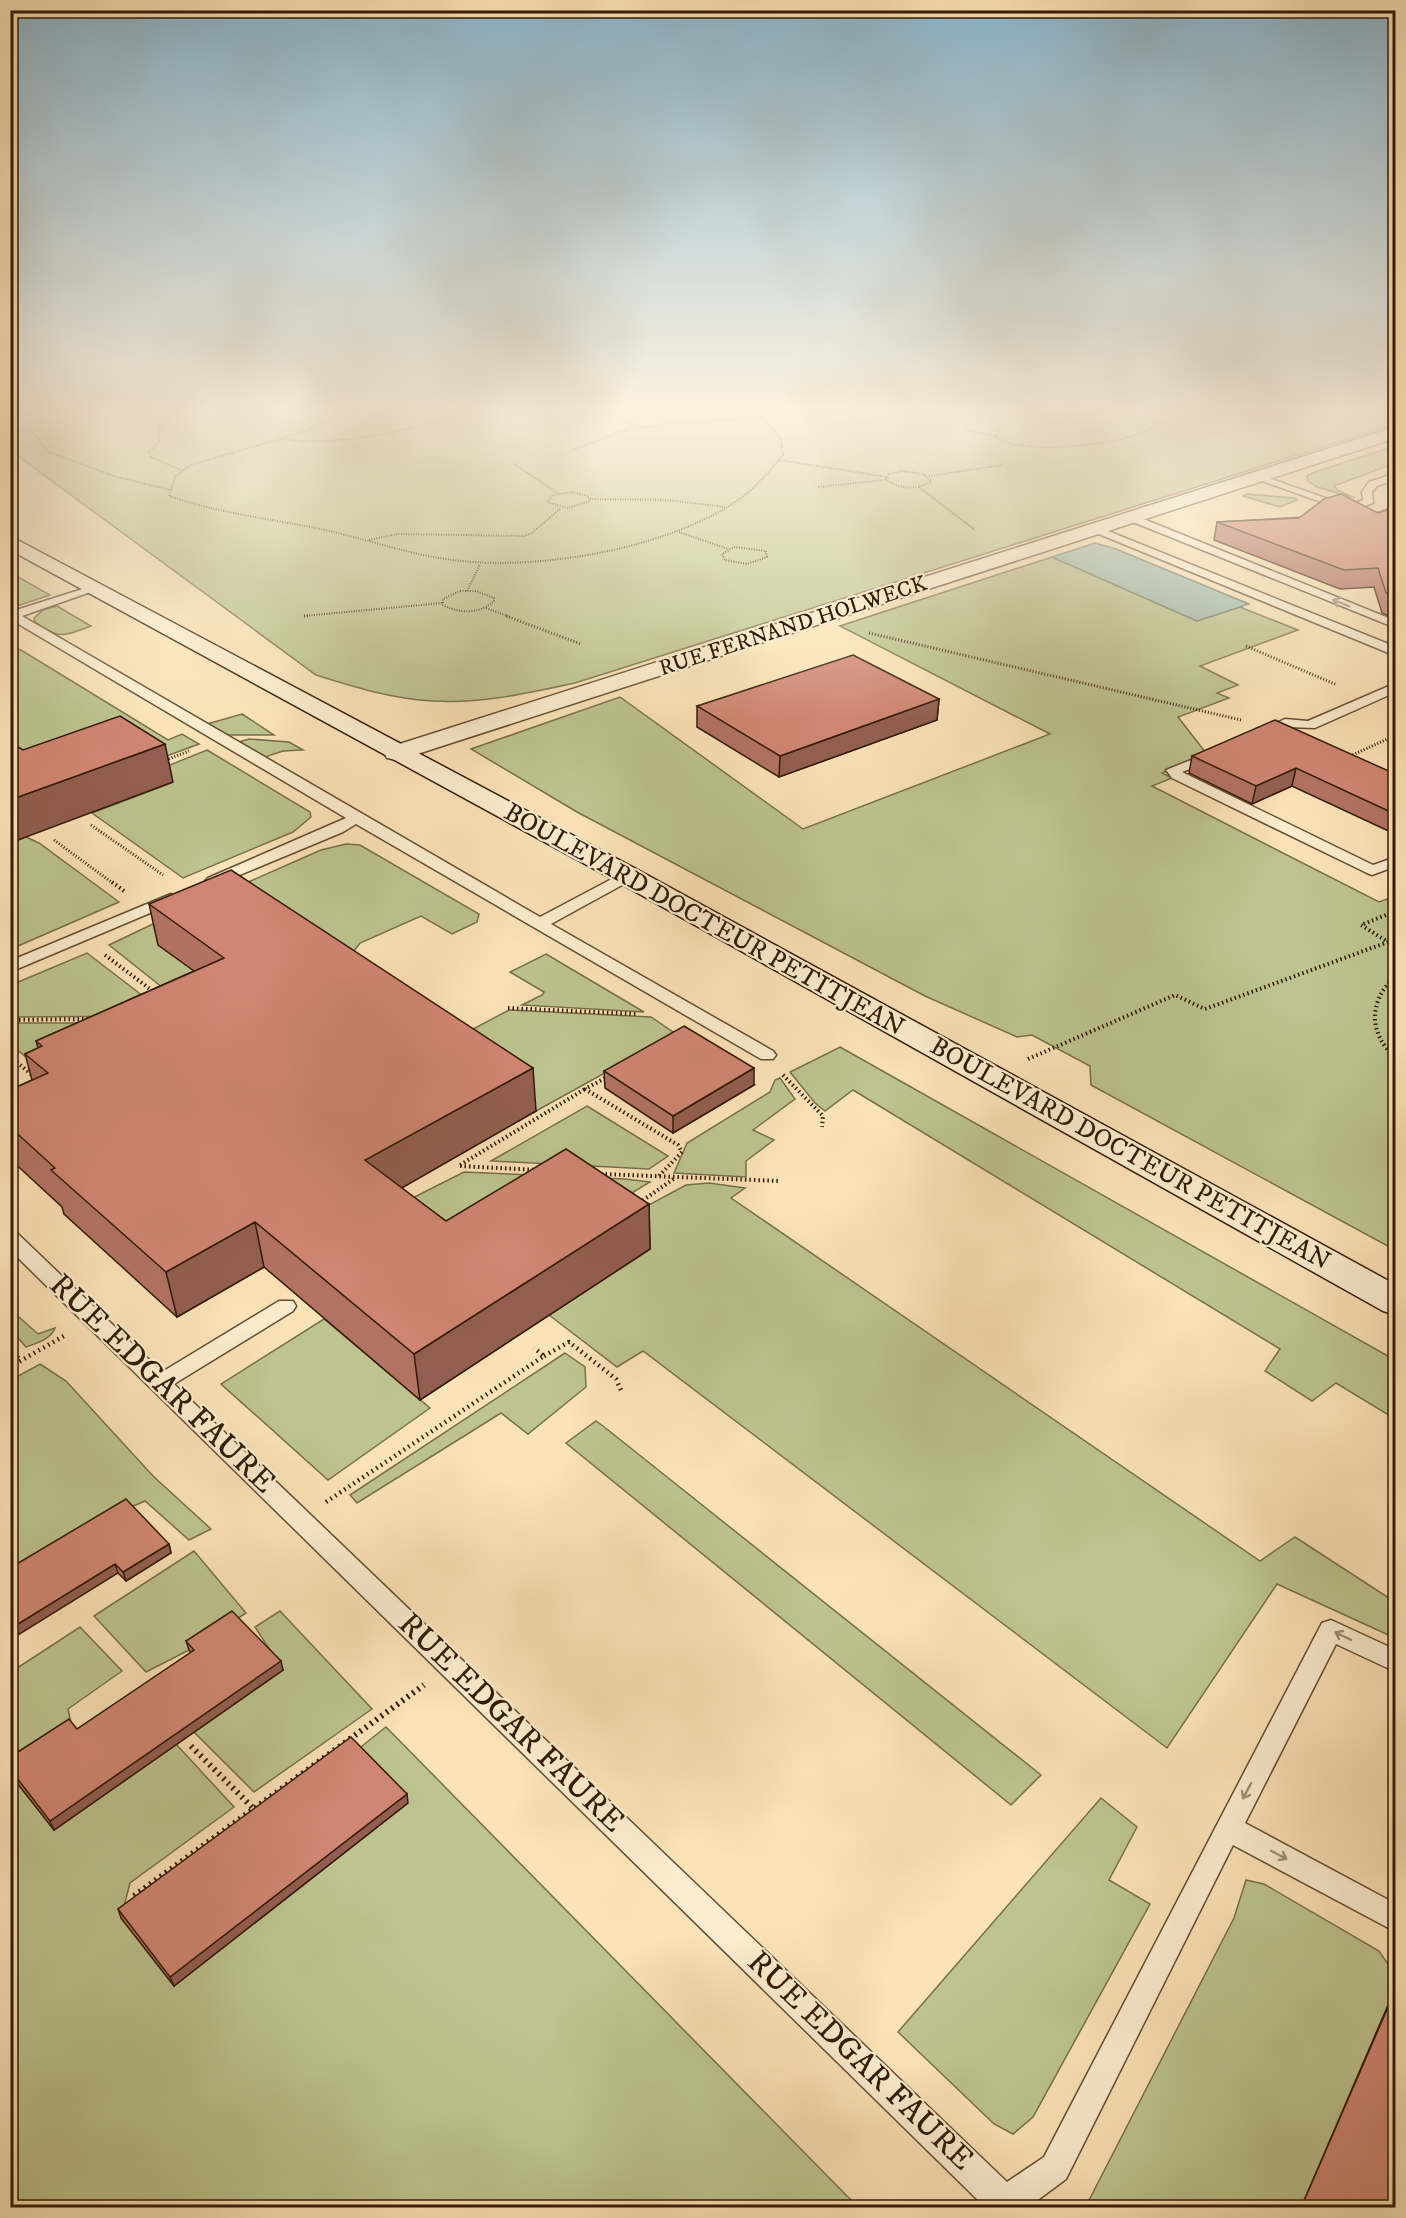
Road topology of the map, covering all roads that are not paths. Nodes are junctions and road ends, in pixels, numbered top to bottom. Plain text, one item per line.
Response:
1 (1152, 512) edge
2 (1357, 512) edge
3 (1388, 512) edge
4 (1374, 517) junction
5 (1132, 518) junction
6 (1389, 524) edge
7 (1098, 530) junction
8 (10, 542) edge
9 (96, 588) junction
10 (11, 615) edge
11 (1395, 625) edge
12 (1395, 652) edge
13 (1395, 687) edge
14 (1242, 742) edge
15 (1221, 751) edge
16 (396, 753) junction
17 (356, 819) junction
18 (1395, 861) edge
19 (628, 876) junction
20 (202, 886) edge
21 (181, 895) edge
22 (539, 924) junction
23 (10, 967) edge
24 (767, 1054) road end
25 (10, 1238) edge
26 (1395, 1302) edge
27 (286, 1305) dead end
28 (160, 1383) junction
29 (1395, 1662) edge
30 (1228, 1827) junction
31 (1395, 1918) edge
32 (1006, 2206) edge

1 - 5 main road, RUE FERNAND HOLWECK
2 - 4 lane
3 - 4 lane
4 - 6 lane
5 - 7 main road, RUE FERNAND HOLWECK
11 -> 5 lane
7 - 12 lane
7 - 16 main road, RUE FERNAND HOLWECK
8 - 9 main road, BOULEVARD DOCTEUR PETITJEAN
9 - 10 lane
9 - 16 main road, BOULEVARD DOCTEUR PETITJEAN
10 - 17 lane
13 - 14 lane
15 - 18 lane
16 - 19 main road, BOULEVARD DOCTEUR PETITJEAN
17 - 20 lane
17 - 22 lane
19 - 22 lane
19 - 26 main road, BOULEVARD DOCTEUR PETITJEAN
21 - 23 lane
22 - 24 lane
25 - 28 lane, RUE EDGAR FAURE
27 - 28 lane
28 - 32 lane, RUE EDGAR FAURE
29 -> 30 lane
30 -> 31 lane
30 - 32 lane

